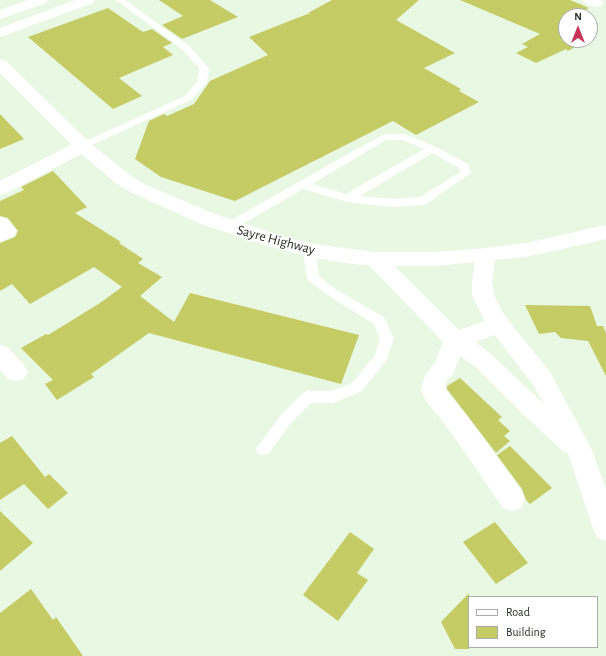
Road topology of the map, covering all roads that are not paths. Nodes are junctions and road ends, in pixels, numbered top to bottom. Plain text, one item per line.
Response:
1 (41, 0) edge
2 (65, 0) edge
3 (88, 0) edge
4 (120, 0) edge
5 (0, 15) edge
6 (0, 24) edge
7 (0, 33) edge
8 (0, 64) edge
9 (83, 146) junction
10 (432, 149) junction
11 (302, 185) junction
12 (0, 189) edge
13 (347, 198) junction
14 (0, 224) edge
15 (228, 227) junction
16 (606, 232) edge
17 (0, 235) edge
18 (309, 250) junction
19 (486, 255) junction
20 (375, 259) junction
21 (499, 325) junction
22 (455, 340) junction
23 (0, 354) edge
24 (16, 372) dead end
25 (263, 449) dead end
26 (580, 450) junction
27 (512, 499) dead end
28 (606, 528) edge

1 - 5 main road
2 - 6 main road
3 - 7 main road
4 - 9 lane
8 - 9 main road, Sayre Highway
9 - 12 main road
9 - 15 main road, Sayre Highway
10 - 11 lane
10 - 13 lane
10 - 13 lane
11 - 13 lane
11 - 15 lane
14 - 17 main road
15 - 18 main road, Sayre Highway
16 - 19 main road, Sayre Highway
18 - 20 main road, Sayre Highway
18 - 25 lane
19 - 20 main road, Sayre Highway
19 - 21 main road
20 - 22 main road
21 - 22 main road
21 - 26 main road
22 - 26 main road
22 - 27 main road
23 - 24 main road
26 - 28 main road

